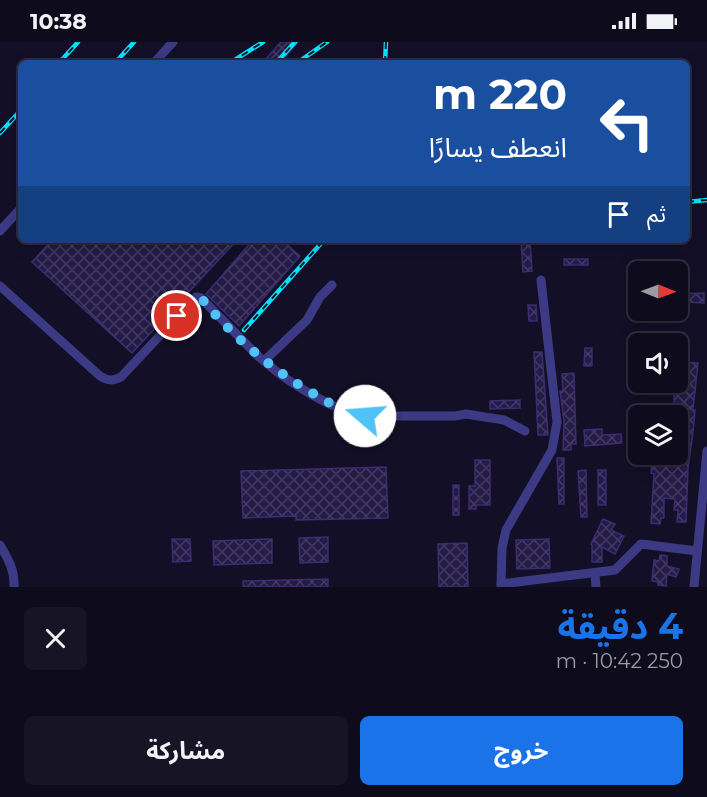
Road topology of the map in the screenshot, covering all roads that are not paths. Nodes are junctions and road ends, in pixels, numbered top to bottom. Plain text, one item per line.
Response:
1 (173, 42) edge
2 (157, 60) edge
3 (18, 211) edge
4 (0, 231) edge
5 (541, 280) dead end
6 (332, 285) dead end
7 (0, 286) edge
8 (264, 361) junction
9 (525, 431) dead end
10 (707, 450) edge
11 (0, 545) edge
12 (697, 551) junction
13 (595, 574) junction
14 (501, 586) edge
15 (14, 587) edge
16 (596, 587) edge
17 (694, 587) edge

1 - 2 street
3 - 4 street
5 - 14 street
6 - 8 street
7 - 8 street
8 - 9 street
10 - 12 street
11 - 15 street
12 - 13 street
12 - 17 street
13 - 14 street
13 - 16 street

